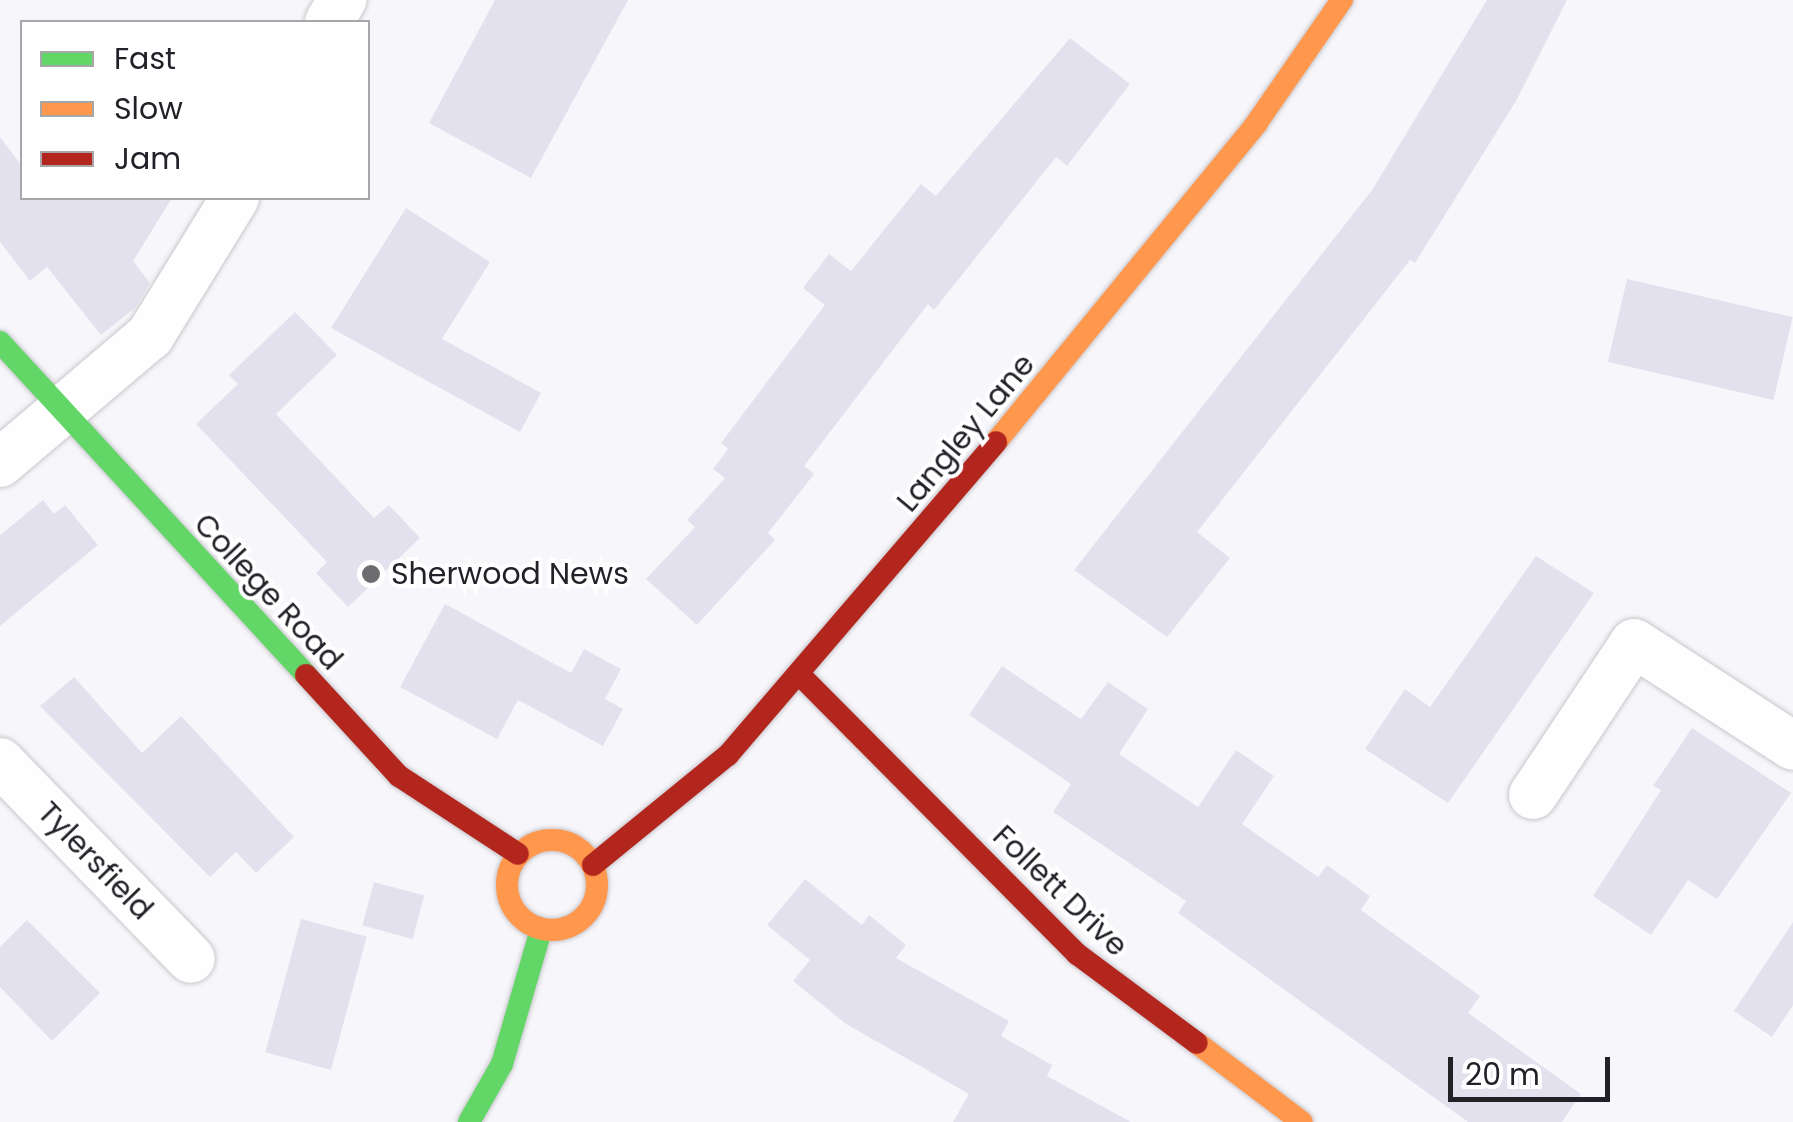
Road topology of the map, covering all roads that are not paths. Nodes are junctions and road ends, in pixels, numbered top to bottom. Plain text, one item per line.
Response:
1 (1342, 0) edge
2 (234, 200) edge
3 (0, 342) edge
4 (58, 412) junction
5 (0, 463) edge
6 (801, 676) junction
7 (1793, 746) edge
8 (0, 762) edge
9 (1533, 794) dead end
10 (518, 854) junction
11 (593, 865) junction
12 (541, 930) junction
13 (190, 959) dead end
14 (469, 1122) edge
15 (1302, 1122) edge

1 - 6 street, Langley Lane
2 - 4 street
3 - 4 street, College Road
4 - 5 street
4 - 10 street, College Road
6 - 11 street, Langley Lane
6 - 15 street, Follett Drive
7 - 9 street
8 - 13 street, Tylersfield
10 - 11 street
10 - 12 street
11 - 12 street
12 - 14 street

